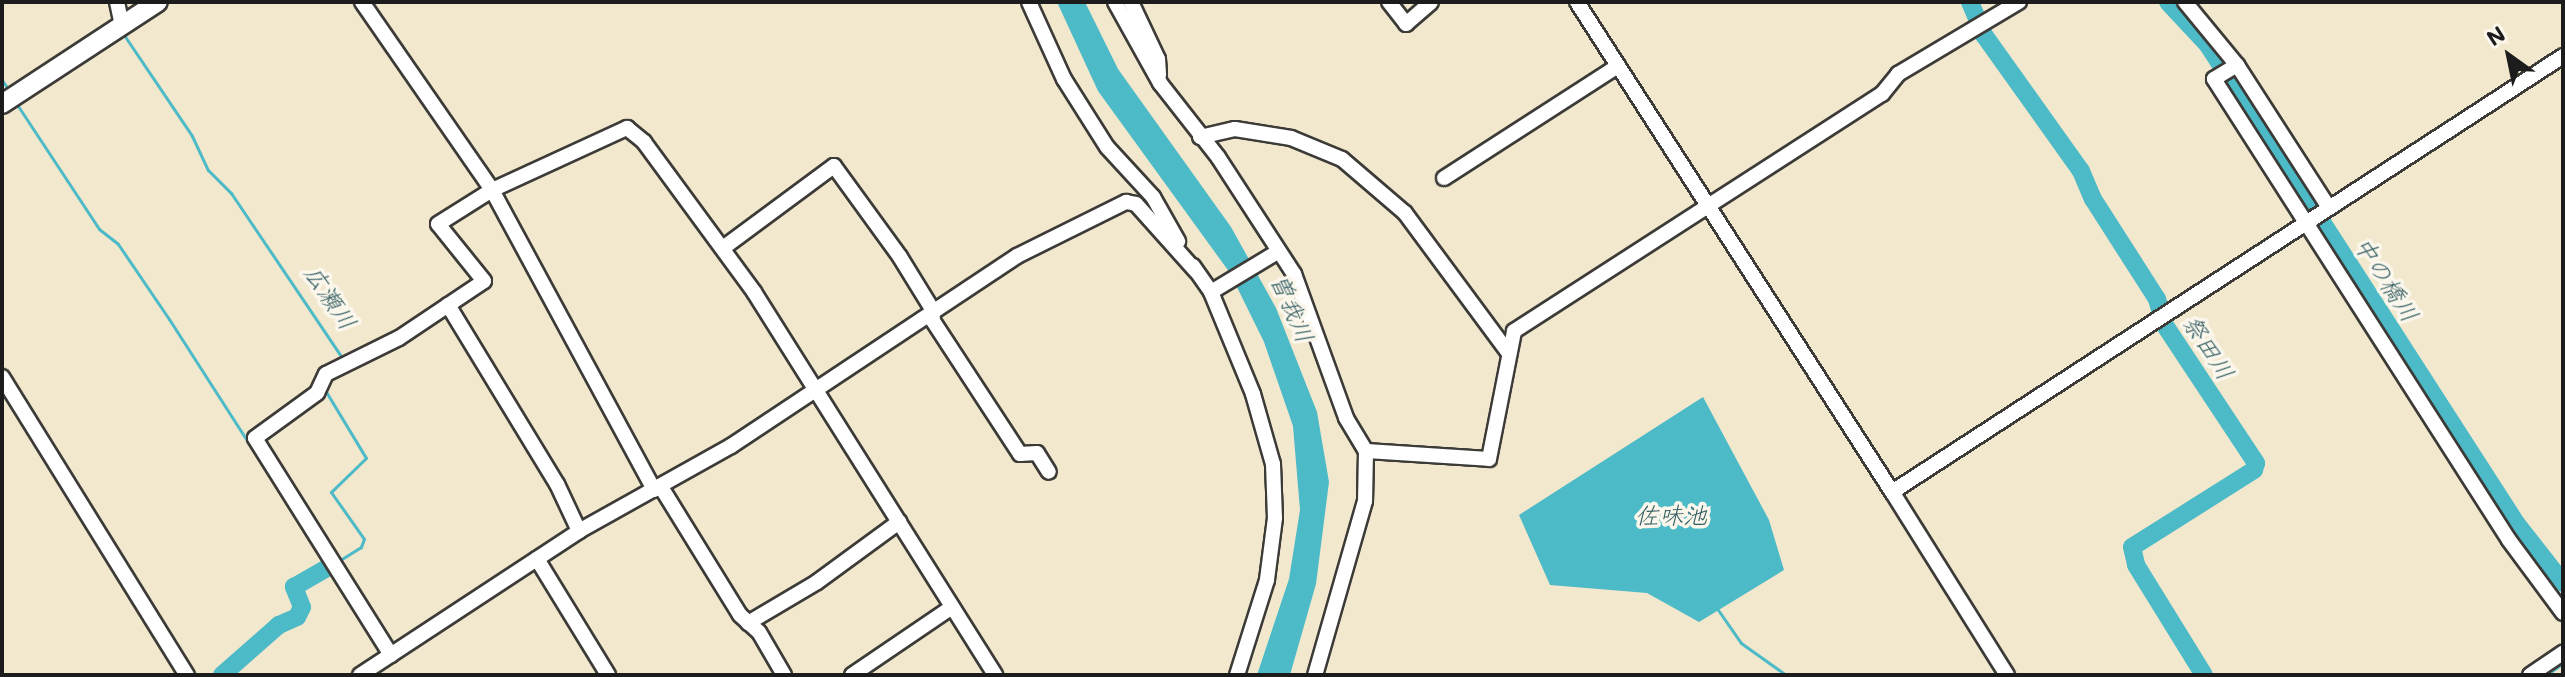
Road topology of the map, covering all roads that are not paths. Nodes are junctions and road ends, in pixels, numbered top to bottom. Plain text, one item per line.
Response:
1 (117, 2) edge
2 (158, 2) edge
3 (362, 2) edge
4 (1029, 2) edge
5 (1115, 2) edge
6 (1131, 2) edge
7 (1389, 2) edge
8 (1431, 2) edge
9 (1577, 2) edge
10 (2019, 2) edge
11 (2185, 2) edge
12 (122, 26) junction
13 (2563, 56) edge
14 (1618, 66) junction
15 (2235, 66) junction
16 (1160, 83) junction
17 (2, 104) edge
18 (1200, 137) junction
19 (1444, 178) dead end
20 (492, 190) junction
21 (1708, 205) junction
22 (2327, 206) junction
23 (2306, 220) junction
24 (723, 248) junction
25 (1275, 252) junction
26 (1196, 271) junction
27 (1214, 291) junction
28 (448, 305) junction
29 (932, 316) junction
30 (1507, 351) junction
31 (2, 377) edge
32 (818, 388) junction
33 (1366, 451) junction
34 (1049, 472) dead end
35 (658, 489) junction
36 (1892, 492) junction
37 (899, 522) junction
38 (579, 531) junction
39 (537, 559) junction
40 (952, 607) junction
41 (2563, 613) edge
42 (748, 623) junction
43 (2563, 653) edge
44 (391, 655) junction
45 (187, 675) edge
46 (360, 675) edge
47 (608, 675) edge
48 (784, 675) edge
49 (852, 675) edge
50 (995, 675) edge
51 (1237, 675) edge
52 (1315, 675) edge
53 (2007, 675) edge
54 (2530, 675) edge

1 - 12 street
2 - 12 main road
3 - 20 street
4 - 26 street
5 - 16 street
6 - 16 street
7 - 8 street
9 - 14 street
10 - 21 street
11 - 15 street
12 - 17 main road
13 - 22 street
14 - 19 street
14 - 21 street
15 - 22 street
15 - 23 street
16 - 18 street
18 - 25 street
18 - 30 street
20 - 24 street
20 - 28 street
20 - 35 street
21 - 30 street
21 - 36 street
22 - 23 street
23 - 36 street
23 - 41 street
24 - 29 street
24 - 32 street
25 - 27 street
25 - 33 street
26 - 27 street
26 - 29 street
27 - 51 street
28 - 38 street
28 - 44 street
29 - 32 street
29 - 34 street
30 - 33 street
31 - 45 street
32 - 35 street
32 - 37 street
33 - 52 street
35 - 38 street
35 - 42 street
36 - 53 street
37 - 40 street
37 - 42 street
38 - 39 street
39 - 44 street
39 - 47 street
40 - 49 street
40 - 50 street
42 - 48 street
43 - 54 street
44 - 46 street

